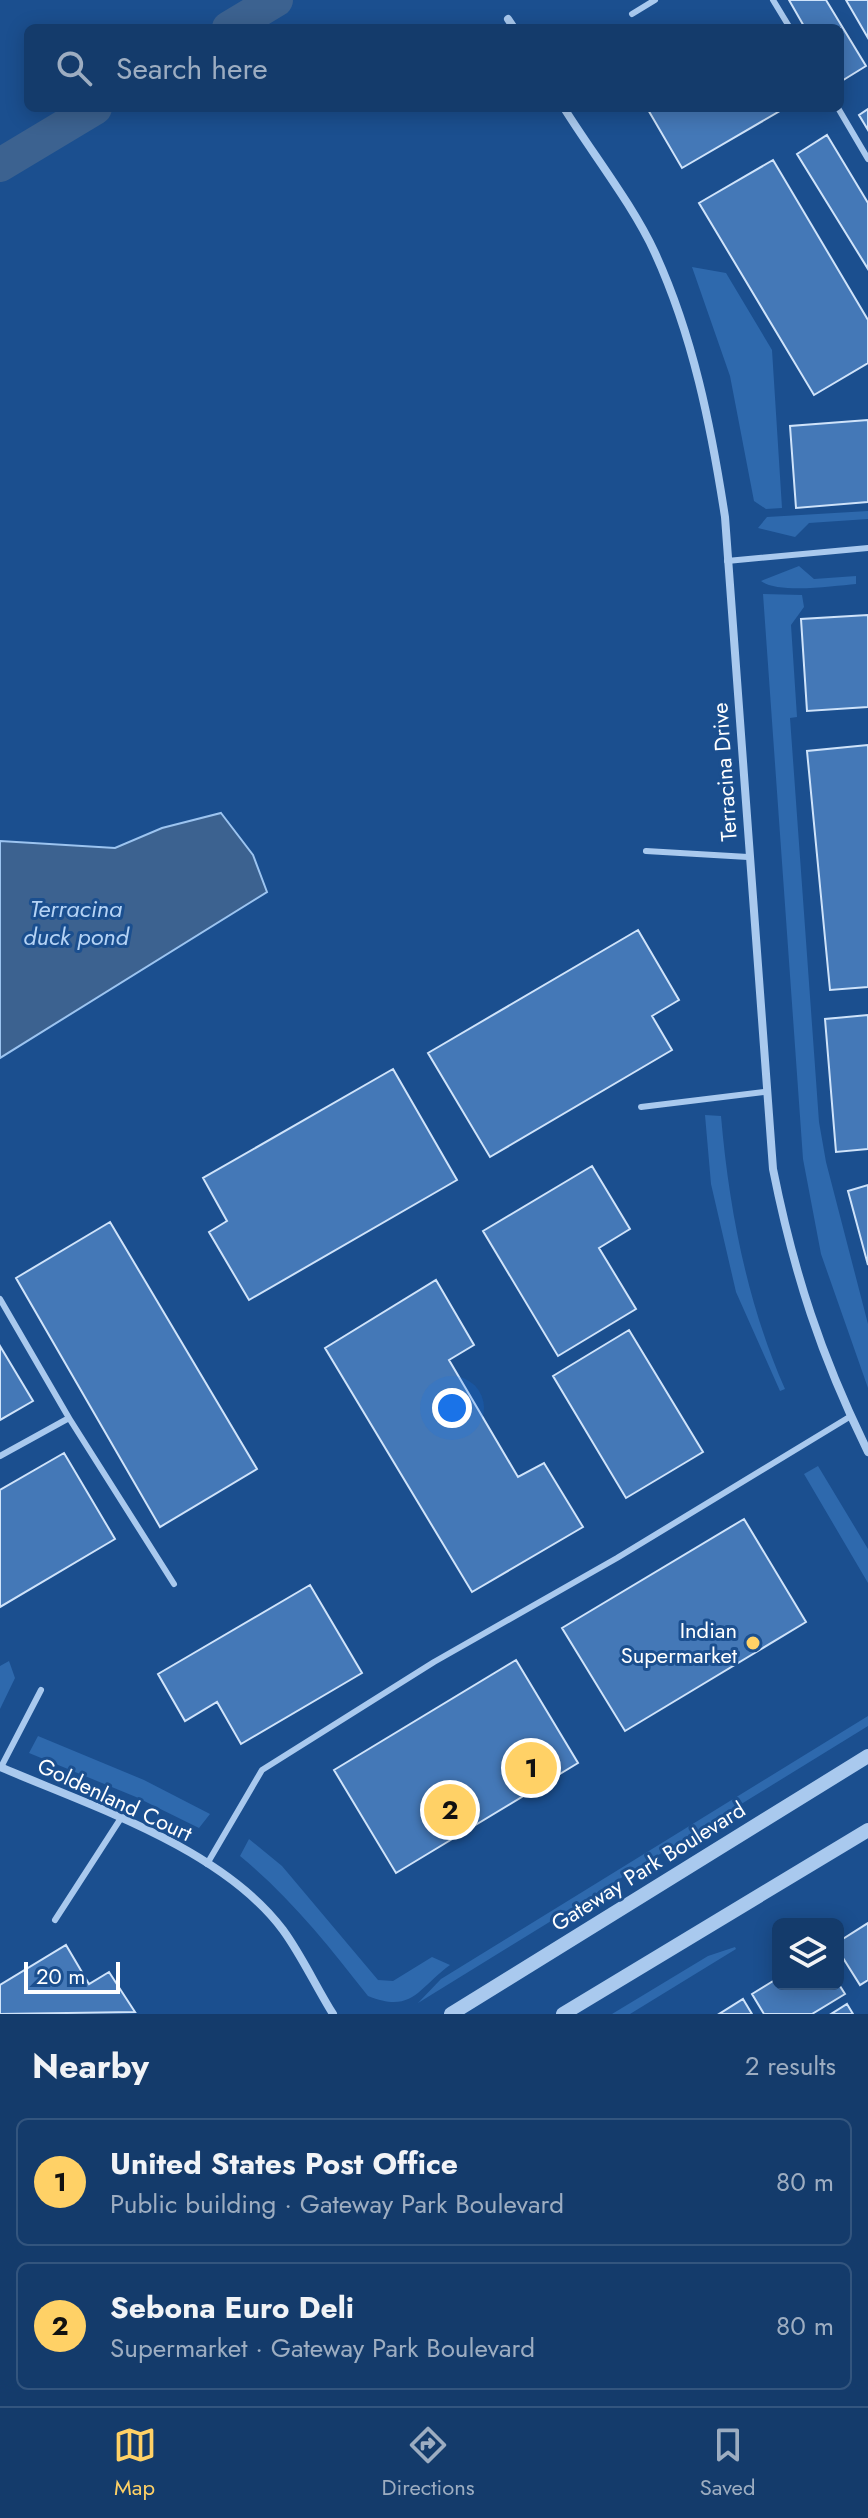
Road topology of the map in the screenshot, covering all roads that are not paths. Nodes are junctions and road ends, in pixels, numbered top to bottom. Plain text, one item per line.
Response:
1 (655, 0) edge
2 (773, 0) edge
3 (632, 14) dead end
4 (508, 19) dead end
5 (511, 24) edge
6 (788, 24) edge
7 (567, 112) edge
8 (840, 112) edge
9 (868, 159) edge
10 (868, 548) edge
11 (727, 561) junction
12 (646, 851) dead end
13 (748, 857) junction
14 (764, 1092) junction
15 (641, 1107) dead end
16 (0, 1299) edge
17 (851, 1416) junction
18 (69, 1418) junction
19 (868, 1452) edge
20 (0, 1456) edge
21 (174, 1584) dead end
22 (41, 1690) dead end
23 (868, 1756) edge
24 (0, 1767) edge
25 (121, 1818) junction
26 (868, 1830) edge
27 (207, 1864) junction
28 (55, 1920) dead end
29 (333, 2014) edge
30 (451, 2014) edge
31 (563, 2014) edge

1 - 3 lane
2 - 6 lane
4 - 5 street
7 - 11 street, Terracina Drive
8 - 9 lane
10 - 11 lane
11 - 13 street, Terracina Drive
12 - 13 lane
13 - 14 street, Terracina Drive
14 - 15 lane
14 - 17 street, Terracina Drive
16 - 18 lane
17 - 19 street, Terracina Drive
17 - 27 lane
18 - 20 lane
18 - 21 lane
22 - 24 lane
23 - 30 street, Gateway Park Boulevard
24 - 25 street, Goldenland Court
25 - 27 street, Goldenland Court
25 - 28 lane
26 - 31 street
27 - 29 street, Goldenland Court

